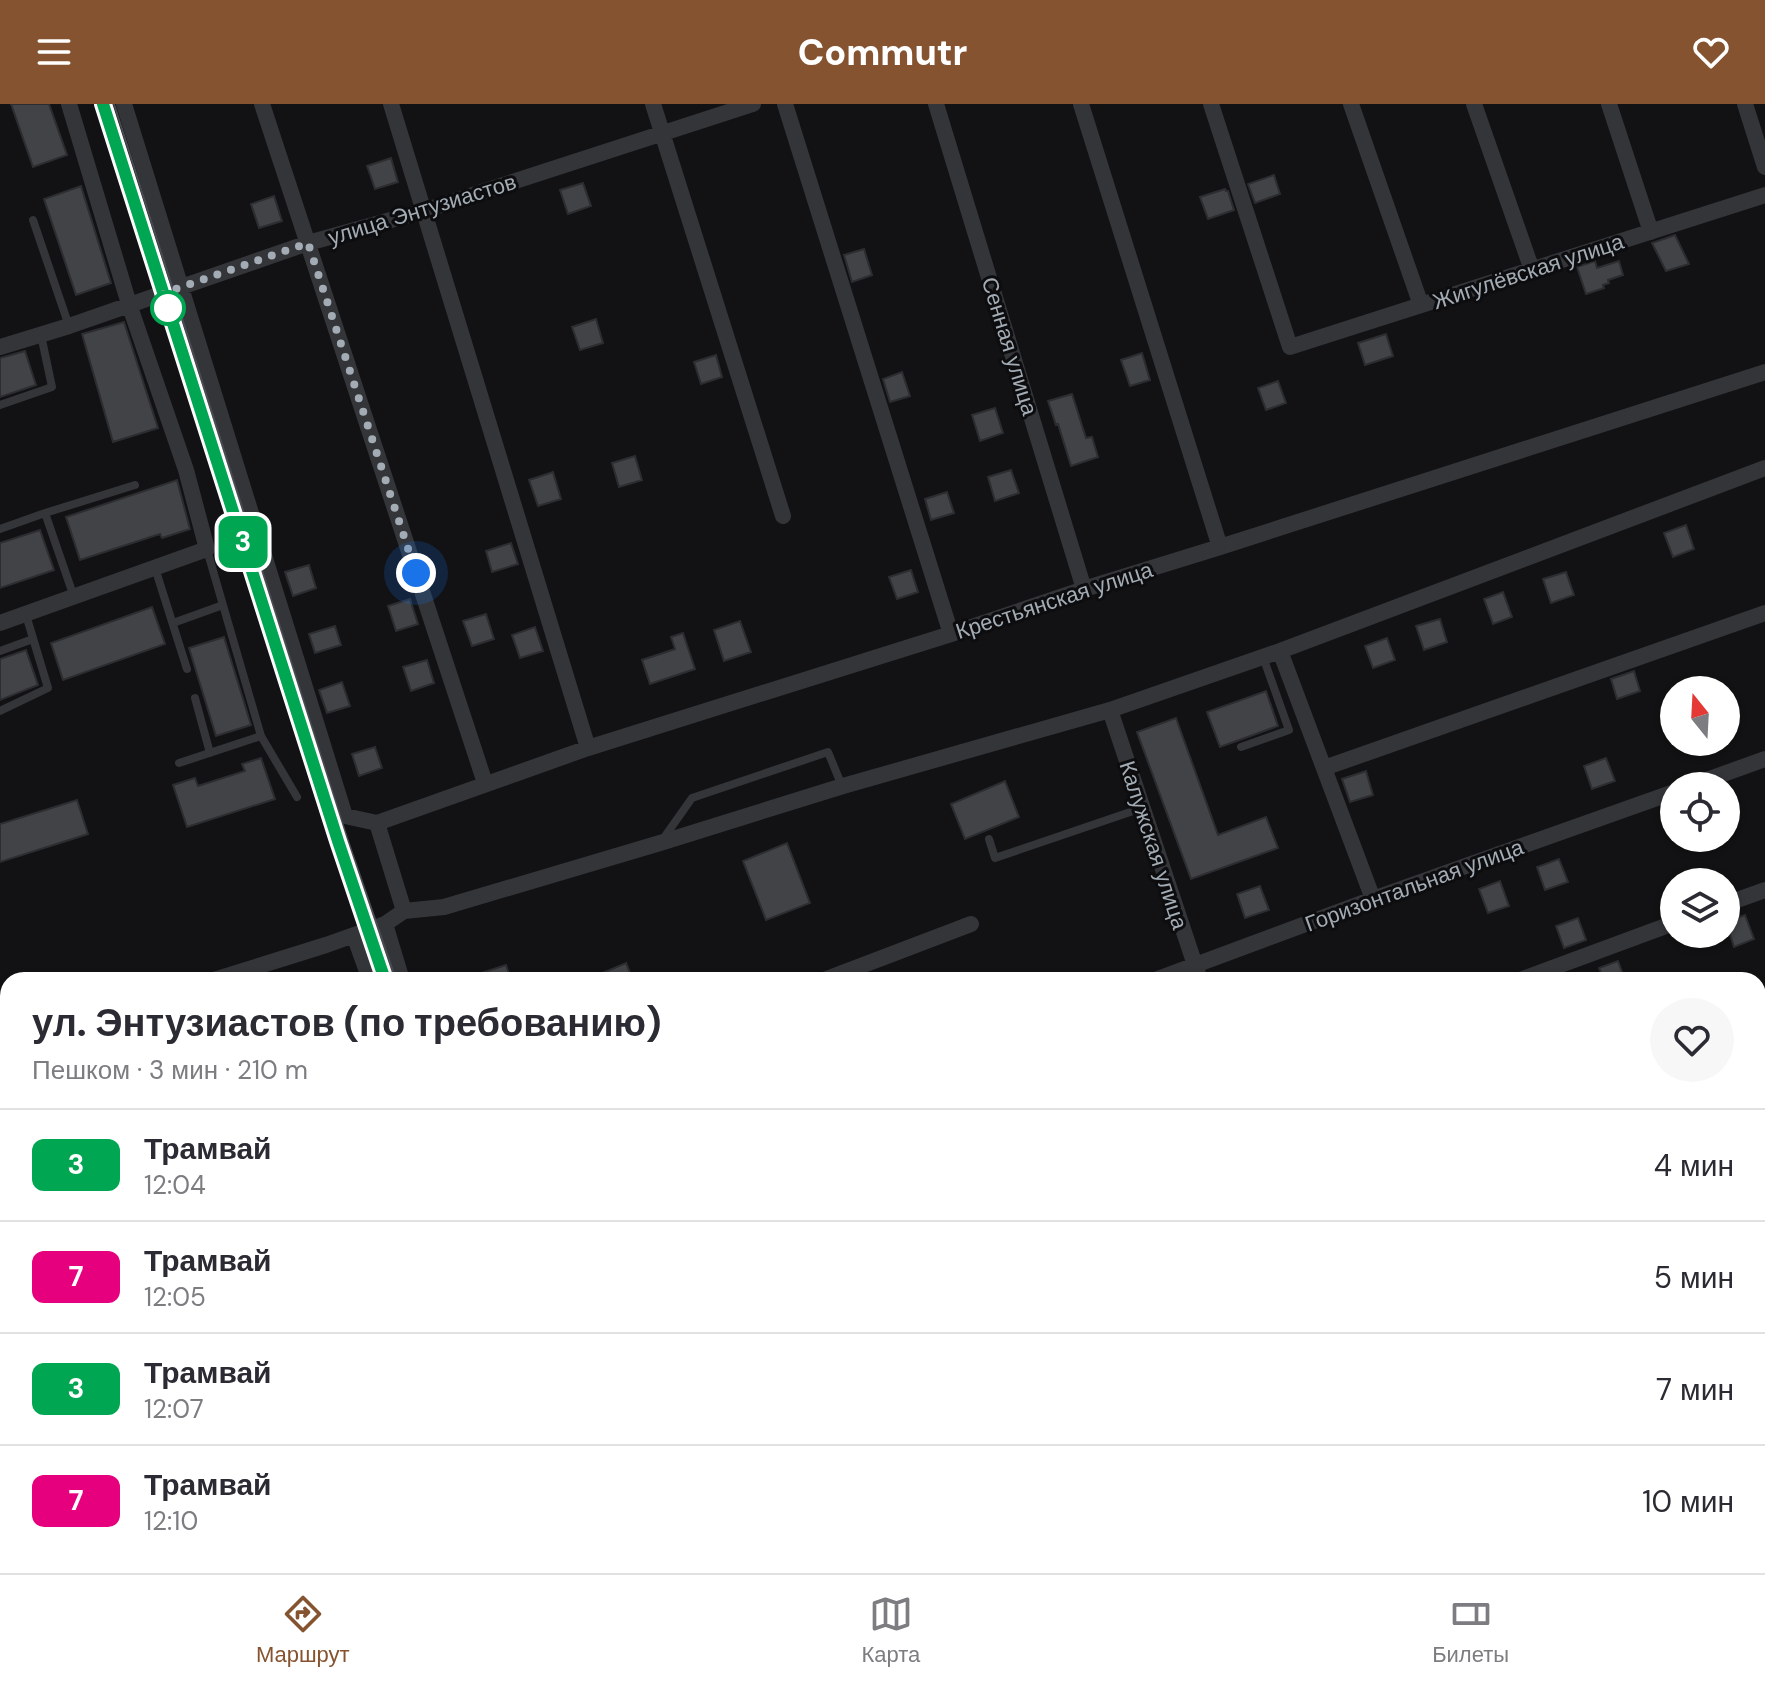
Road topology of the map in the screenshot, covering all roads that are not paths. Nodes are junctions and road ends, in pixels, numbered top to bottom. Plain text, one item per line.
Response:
1 (69, 104) edge
2 (124, 104) edge
3 (262, 104) edge
4 (653, 104) edge
5 (753, 104) edge
6 (785, 104) edge
7 (936, 104) edge
8 (1081, 104) edge
9 (1211, 104) edge
10 (1351, 104) edge
11 (1474, 104) edge
12 (1609, 104) edge
13 (1745, 104) edge
14 (395, 106) edge
15 (663, 134) junction
16 (1765, 167) edge
17 (1765, 195) edge
18 (423, 211) junction
19 (33, 220) dead end
20 (1651, 232) junction
21 (308, 243) junction
22 (1532, 270) junction
23 (180, 287) junction
24 (129, 304) junction
25 (1421, 305) junction
26 (69, 326) junction
27 (40, 334) junction
28 (0, 347) edge
29 (1765, 372) edge
30 (0, 405) edge
31 (1765, 468) edge
32 (135, 485) dead end
33 (45, 513) junction
34 (783, 516) dead end
35 (0, 529) edge
36 (1220, 547) junction
37 (207, 549) junction
38 (155, 567) junction
39 (1084, 589) junction
40 (74, 597) junction
41 (223, 605) junction
42 (1765, 613) edge
43 (26, 614) junction
44 (0, 623) edge
45 (173, 623) junction
46 (951, 634) junction
47 (33, 639) junction
48 (0, 651) edge
49 (1280, 651) junction
50 (1263, 656) junction
51 (187, 669) dead end
52 (195, 698) dead end
53 (1110, 710) junction
54 (0, 711) edge
55 (261, 736) junction
56 (1241, 747) dead end
57 (588, 748) junction
58 (210, 753) junction
59 (1765, 759) edge
60 (179, 763) dead end
61 (1324, 768) junction
62 (1729, 772) edge
63 (485, 783) junction
64 (843, 786) junction
65 (297, 797) dead end
66 (1660, 797) edge
67 (1142, 808) junction
68 (377, 823) junction
69 (989, 839) dead end
70 (660, 843) junction
71 (1765, 890) edge
72 (1373, 899) junction
73 (1740, 899) edge
74 (404, 911) junction
75 (385, 924) junction
76 (971, 924) dead end
77 (1660, 928) edge
78 (354, 935) junction
79 (239, 972) edge
80 (367, 972) edge
81 (400, 972) edge
82 (845, 972) edge
83 (1197, 972) edge
84 (1542, 972) edge

1 - 24 street
2 - 23 street
3 - 21 street
4 - 15 street
5 - 15 street, улица Энтузиастов
6 - 46 street
7 - 39 street, Сенная улица
8 - 36 street
9 - 25 street, Жигулёвская улица
10 - 25 street
11 - 22 street
12 - 20 street
13 - 16 street
14 - 18 street
15 - 18 street, улица Энтузиастов
15 - 34 street
17 - 20 street, Жигулёвская улица
18 - 21 street, улица Энтузиастов
18 - 57 street
19 - 26 lane
20 - 22 street, Жигулёвская улица
21 - 23 street, улица Энтузиастов
21 - 63 street
22 - 25 street, Жигулёвская улица
23 - 24 street, улица Энтузиастов
23 - 68 street
24 - 26 street, улица Энтузиастов
24 - 37 street
26 - 27 street, улица Энтузиастов
27 - 28 street, улица Энтузиастов
27 - 30 lane
29 - 36 street, Крестьянская улица
31 - 49 street
32 - 33 lane
33 - 35 lane
33 - 40 lane
36 - 39 street, Крестьянская улица
37 - 38 street
37 - 41 lane
38 - 40 street
38 - 45 lane
39 - 46 street, Крестьянская улица
40 - 43 street
41 - 45 lane
41 - 55 lane
42 - 61 street
43 - 44 street
43 - 47 lane
45 - 51 lane
46 - 57 street, Крестьянская улица
47 - 48 lane
47 - 54 lane
49 - 50 street
49 - 61 street
50 - 53 street
50 - 56 lane
52 - 58 lane
53 - 64 street
53 - 67 street, Калужская улица
55 - 58 lane
55 - 65 lane
57 - 63 street, Крестьянская улица
58 - 60 lane
59 - 62 street
61 - 72 street
63 - 68 street, Крестьянская улица
64 - 70 street
64 - 70 lane
66 - 72 street, Горизонтальная улица
67 - 69 lane
67 - 83 street, Калужская улица
68 - 74 street
70 - 74 street
71 - 73 street
72 - 83 street, Горизонтальная улица
74 - 75 street
75 - 78 street
75 - 81 street
76 - 82 street
77 - 84 street
78 - 79 street
78 - 80 street

